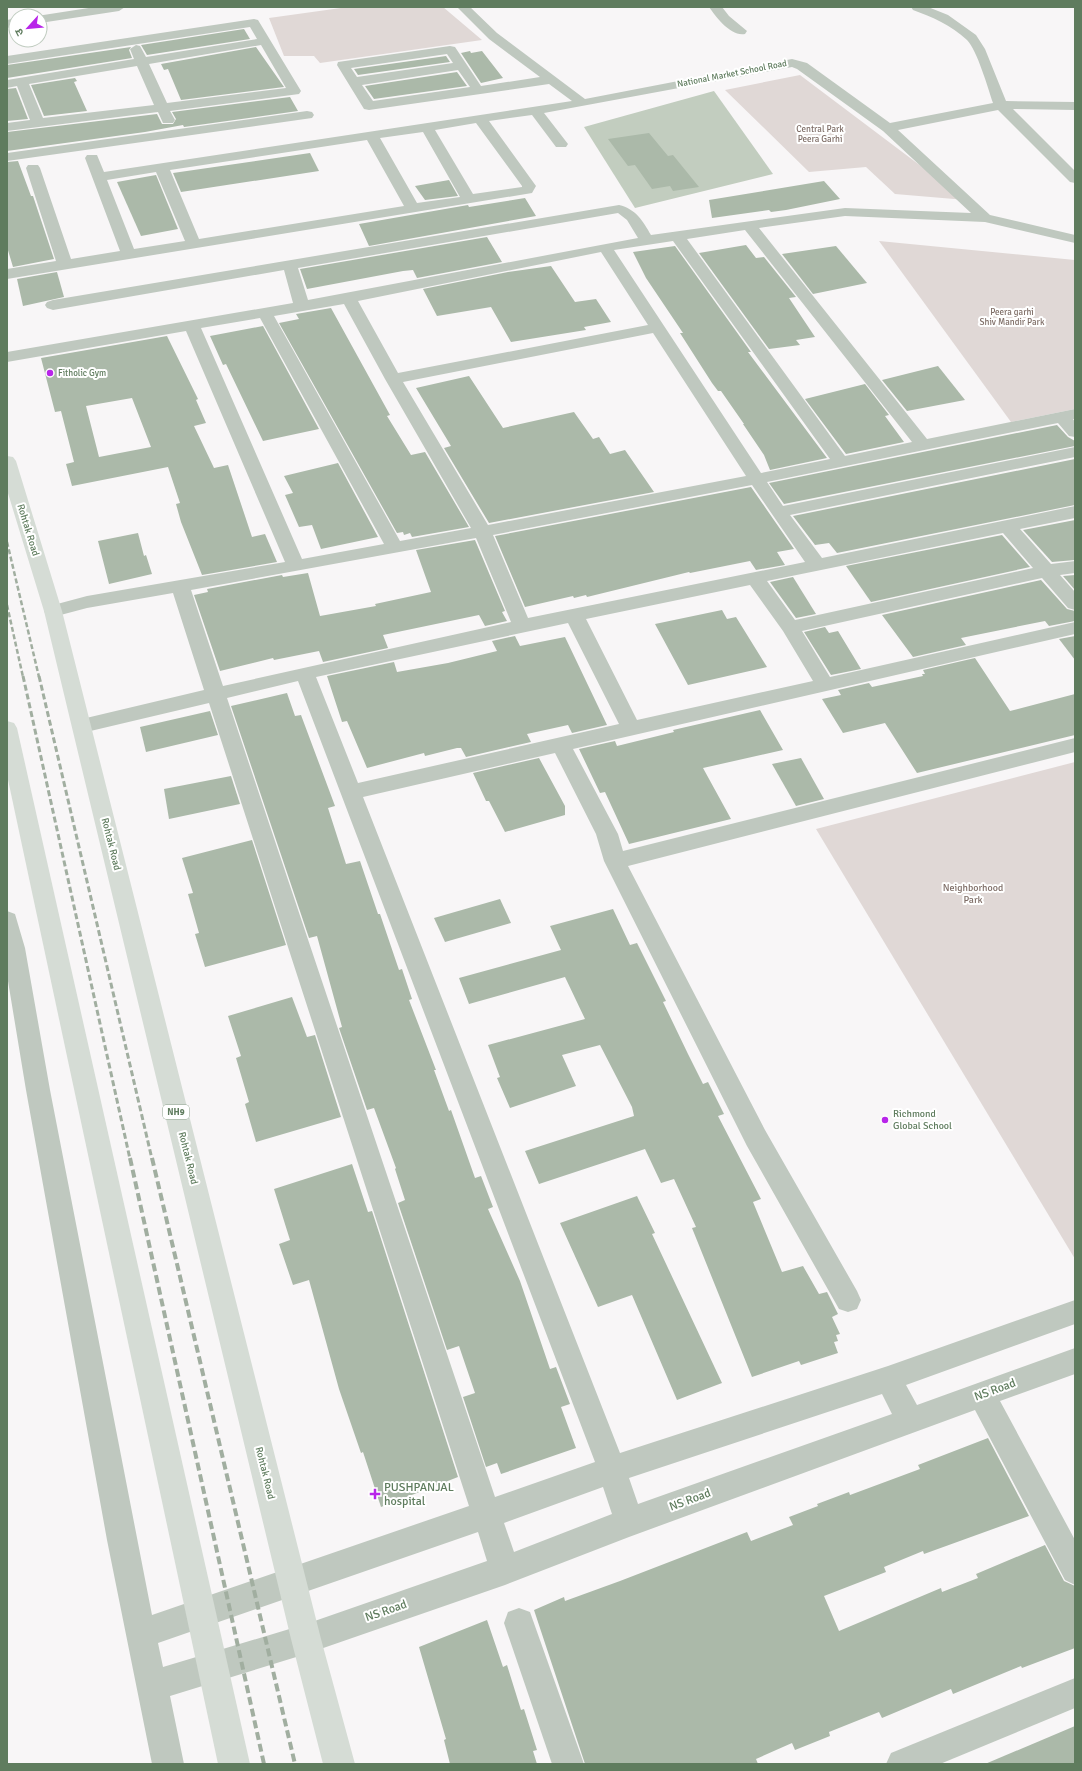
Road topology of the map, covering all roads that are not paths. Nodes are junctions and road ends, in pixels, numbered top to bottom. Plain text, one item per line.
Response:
1 (120, 7) edge
2 (463, 7) edge
3 (715, 7) edge
4 (917, 7) edge
5 (952, 9) dead end
6 (933, 14) junction
7 (48, 18) edge
8 (208, 29) junction
9 (741, 31) dead end
10 (133, 41) junction
11 (265, 41) junction
12 (218, 49) junction
13 (7, 60) edge
14 (142, 62) junction
15 (462, 66) junction
16 (553, 79) junction
17 (21, 82) junction
18 (353, 82) junction
19 (7, 84) edge
20 (478, 90) junction
21 (583, 103) junction
22 (1001, 105) junction
23 (1075, 106) edge
24 (163, 108) junction
25 (535, 110) junction
26 (307, 115) dead end
27 (480, 119) junction
28 (38, 123) junction
29 (7, 127) edge
30 (427, 127) junction
31 (888, 128) junction
32 (174, 133) junction
33 (372, 135) junction
34 (561, 144) dead end
35 (7, 157) edge
36 (92, 158) dead end
37 (33, 168) dead end
38 (161, 168) junction
39 (99, 177) junction
40 (1075, 179) edge
41 (469, 200) junction
42 (413, 209) junction
43 (985, 218) junction
44 (749, 225) junction
45 (677, 236) junction
46 (1075, 239) edge
47 (647, 240) junction
48 (194, 244) junction
49 (605, 247) junction
50 (130, 254) junction
51 (65, 265) junction
52 (290, 266) junction
53 (7, 274) edge
54 (349, 298) junction
55 (53, 305) dead end
56 (302, 306) junction
57 (264, 312) junction
58 (191, 324) junction
59 (657, 328) junction
60 (7, 357) edge
61 (393, 379) junction
62 (1068, 416) edge
63 (1075, 432) edge
64 (923, 445) junction
65 (1075, 452) edge
66 (7, 461) edge
67 (840, 462) junction
68 (756, 479) junction
69 (778, 512) junction
70 (1075, 512) edge
71 (1007, 526) junction
72 (483, 532) junction
73 (395, 548) junction
74 (817, 564) junction
75 (296, 566) junction
76 (1075, 567) edge
77 (1047, 571) junction
78 (755, 578) junction
79 (180, 586) junction
80 (1075, 604) edge
81 (53, 611) junction
82 (574, 615) junction
83 (522, 626) junction
84 (790, 627) junction
85 (1075, 628) edge
86 (305, 673) junction
87 (825, 684) junction
88 (216, 694) junction
89 (82, 726) junction
90 (631, 729) junction
91 (9, 745) edge
92 (1075, 745) edge
93 (560, 746) junction
94 (352, 792) junction
95 (616, 861) junction
96 (7, 920) edge
97 (848, 1300) dead end
98 (1075, 1312) edge
99 (1075, 1361) edge
100 (888, 1378) junction
101 (982, 1394) junction
102 (911, 1421) junction
103 (612, 1470) junction
104 (486, 1514) junction
105 (629, 1522) junction
106 (505, 1570) junction
107 (1075, 1570) edge
108 (292, 1583) junction
109 (202, 1612) junction
110 (519, 1623) dead end
111 (143, 1633) junction
112 (306, 1639) junction
113 (213, 1668) junction
114 (152, 1686) junction
115 (1075, 1693) edge
116 (168, 1764) edge
117 (234, 1764) edge
118 (339, 1764) edge
119 (568, 1764) edge
120 (902, 1764) edge

1 - 7 street
2 - 16 street
3 - 9 street
4 - 6 street
5 - 6 street
6 - 22 street
8 - 10 street
8 - 11 street
8 - 12 street
10 - 13 street
10 - 14 street
11 - 12 street
11 - 24 street
12 - 14 street
14 - 17 street
14 - 24 street
15 - 18 street
15 - 18 street
15 - 20 street
16 - 20 street
16 - 21 street
17 - 19 street
17 - 28 street
18 - 20 street
21 - 25 street, National Market School Road
21 - 31 street, National Market School Road
22 - 23 street
22 - 31 street
22 - 40 street
24 - 28 street
24 - 32 street
25 - 27 street, National Market School Road
25 - 34 street
26 - 32 street
27 - 30 street, National Market School Road
27 - 41 street
28 - 29 street
30 - 33 street, National Market School Road
30 - 41 street
31 - 43 street, National Market School Road
32 - 35 street
33 - 38 street, National Market School Road
33 - 42 street
36 - 39 street
37 - 51 street
38 - 39 street, National Market School Road
38 - 48 street
39 - 50 street
41 - 42 street
42 - 48 street
43 - 44 street
43 - 46 street, National Market School Road
44 - 45 street
44 - 64 street
45 - 47 street
45 - 67 street
47 - 49 street
47 - 52 street
48 - 50 street
49 - 54 street
49 - 59 street
50 - 51 street
51 - 53 street
52 - 55 street
52 - 56 street
54 - 56 street
54 - 61 street
56 - 57 street
57 - 58 street
57 - 73 street
58 - 60 street
58 - 75 street
59 - 61 street
59 - 68 street
61 - 72 street
62 - 63 street
62 - 64 street
64 - 67 street
65 - 69 street
66 - 81 highway, Rohtak Road / NH9
67 - 68 street
68 - 69 street
68 - 72 street
69 - 74 street
70 - 71 street
71 - 74 street
71 - 77 street
72 - 73 street
72 - 83 street
73 - 75 street
74 - 78 street
75 - 79 street
76 - 77 street
77 - 80 street
77 - 84 street
78 - 82 street
78 - 84 street
79 - 81 street
79 - 88 street
81 - 89 highway, Rohtak Road / NH9
82 - 83 street
82 - 90 street
83 - 86 street
84 - 87 street
85 - 87 street
86 - 88 street
86 - 94 street
87 - 90 street
88 - 89 street
88 - 104 street
89 - 108 highway, Rohtak Road / NH9
90 - 93 street
91 - 109 highway
92 - 95 street
93 - 94 street
93 - 95 street
94 - 103 street
95 - 97 street
96 - 111 street
98 - 100 street
99 - 101 street, NS Road
100 - 102 street
100 - 103 street
101 - 102 street, NS Road
101 - 107 street
102 - 105 street, NS Road
103 - 104 street
103 - 105 street
104 - 106 street
104 - 108 street
105 - 106 street, NS Road
106 - 112 street, NS Road
108 - 109 street
108 - 112 highway, Rohtak Road / NH9
109 - 111 street
109 - 113 highway
110 - 119 street
111 - 114 street
112 - 113 street, NS Road
112 - 118 highway, Rohtak Road / NH9
113 - 114 street, NS Road
113 - 117 highway
114 - 116 street
115 - 120 street

